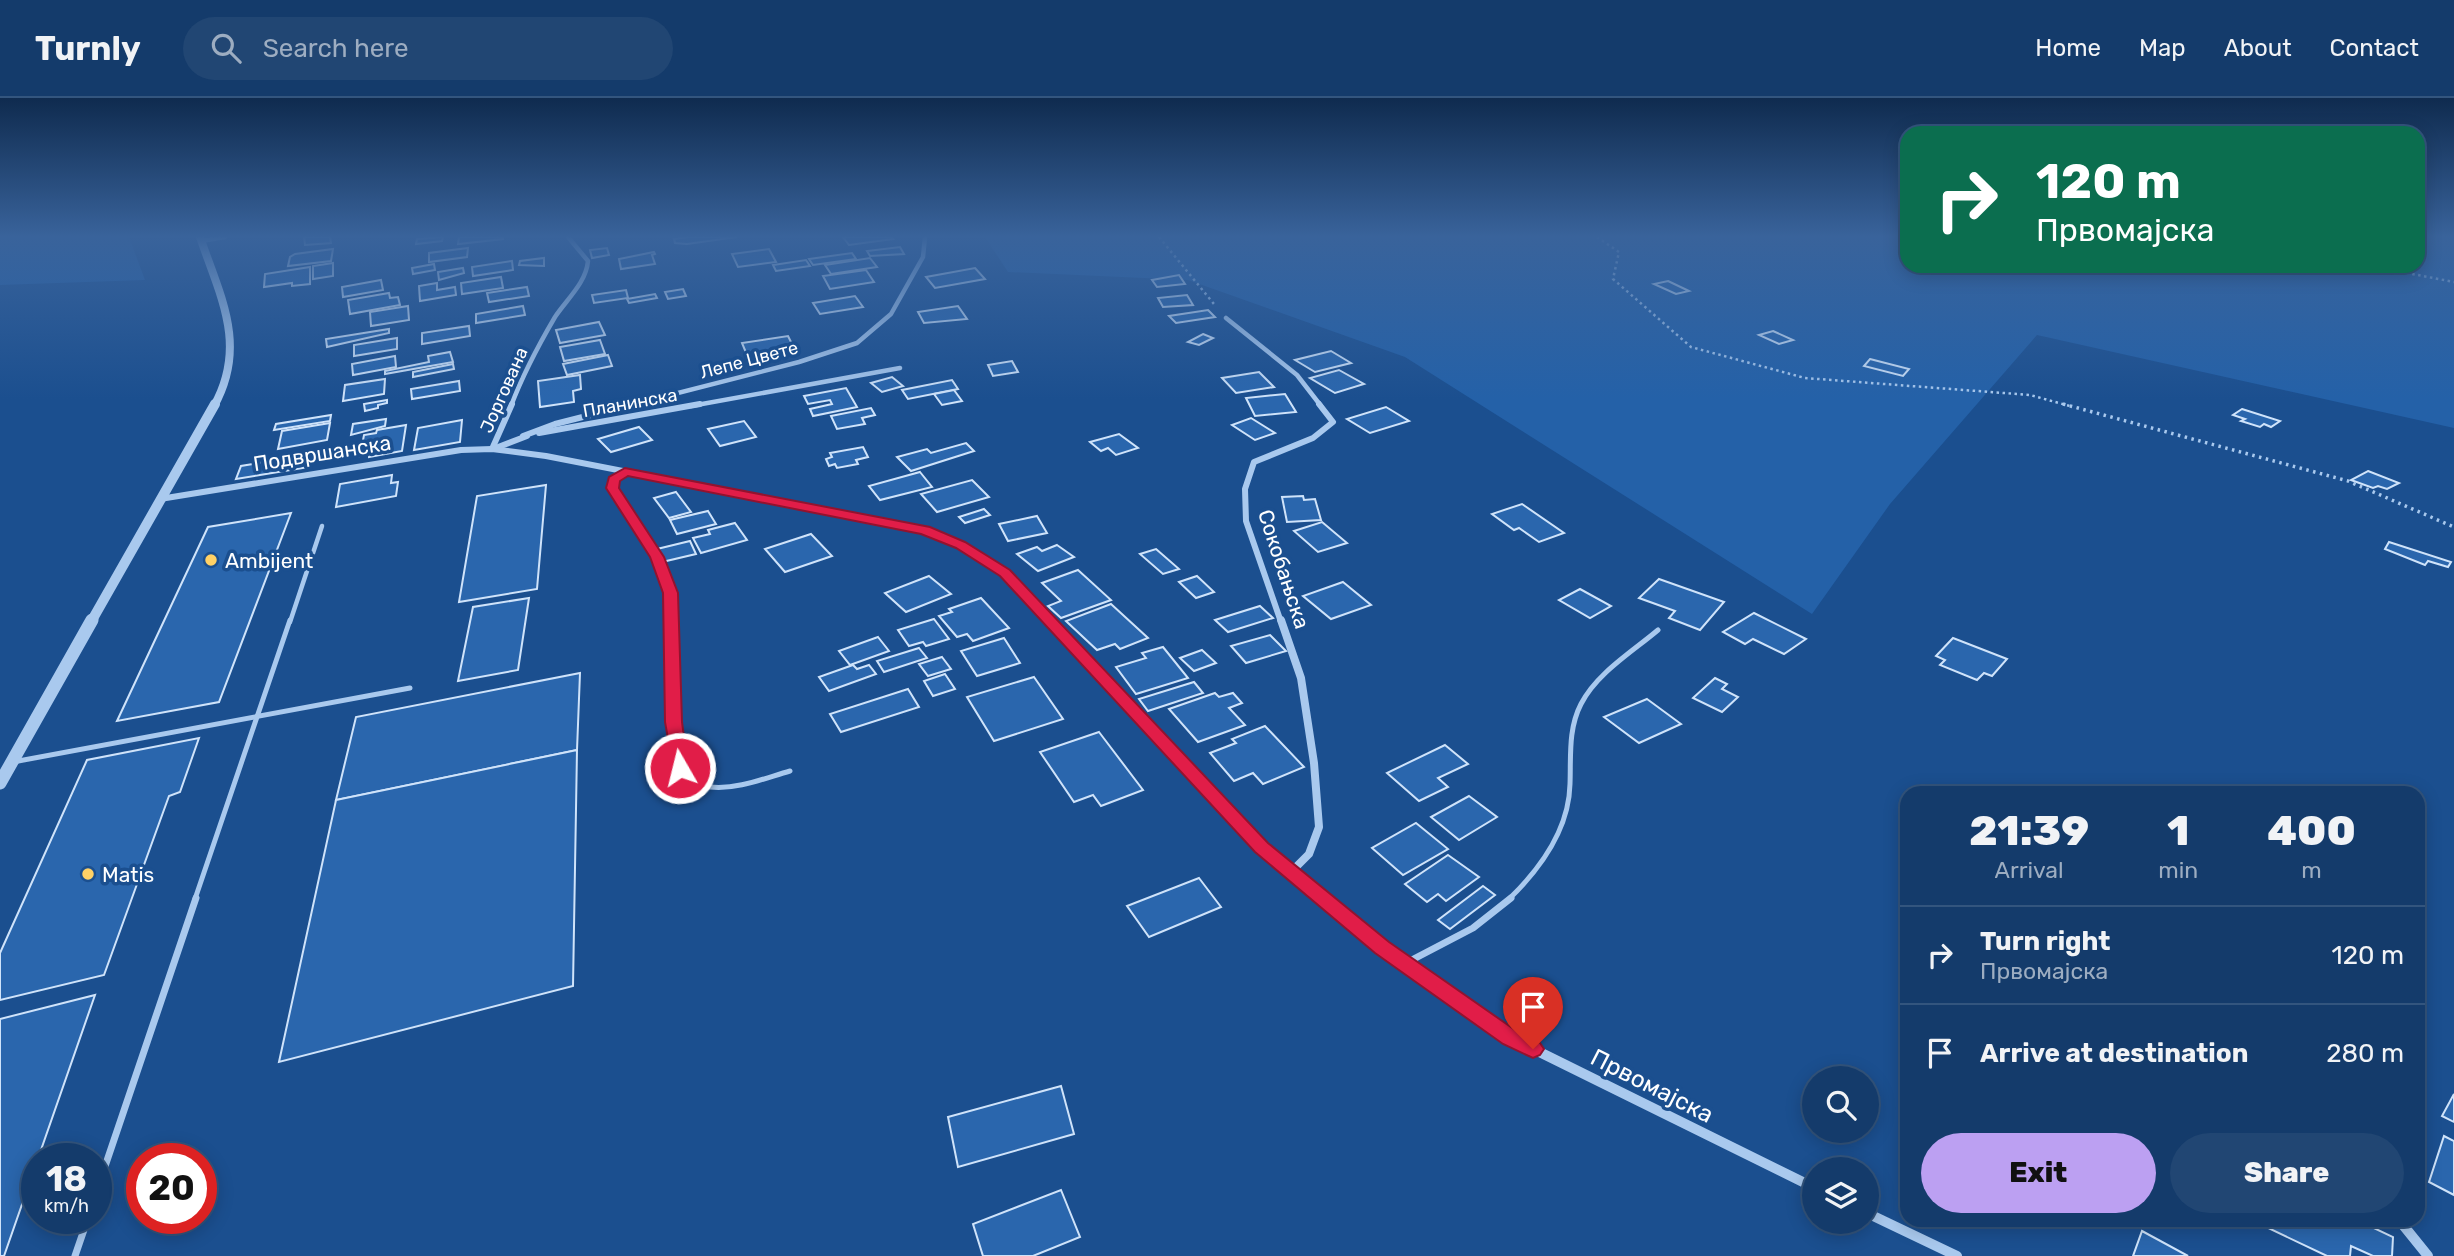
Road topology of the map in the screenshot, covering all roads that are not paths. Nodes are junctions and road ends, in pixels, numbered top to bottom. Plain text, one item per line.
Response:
1 (218, 291) edge
2 (574, 291) edge
3 (904, 291) edge
4 (1226, 318) road end
5 (900, 368) dead end
6 (523, 436) junction
7 (492, 449) junction
8 (625, 472) junction
9 (158, 499) junction
10 (322, 526) dead end
11 (1658, 630) dead end
12 (410, 688) dead end
13 (259, 716) junction
14 (12, 762) junction
15 (790, 771) dead end
16 (0, 783) edge
17 (1291, 872) junction
18 (1405, 964) junction
19 (112, 1146) edge
20 (1802, 1182) edge
21 (1879, 1219) edge
22 (2405, 1227) edge
23 (83, 1234) edge
24 (75, 1256) edge
25 (1956, 1256) edge
26 (2428, 1256) edge

1 - 9 street
2 - 7 street, Јоргована
3 - 6 street, Лепе Цвете
4 - 17 street, Сокобањска
5 - 6 street, Планинска
6 - 7 street, Планинска
7 - 8 street, Првомајска
7 - 9 street, Подвршанска
8 - 15 lane
8 - 17 street, Првомајска
9 - 14 street
10 - 13 lane
11 - 18 lane
12 - 13 lane
13 - 14 lane
13 - 19 lane
14 - 16 street
17 - 18 street, Првомајска
18 - 20 street, Првомајска
21 - 25 street
22 - 26 street
23 - 24 lane

